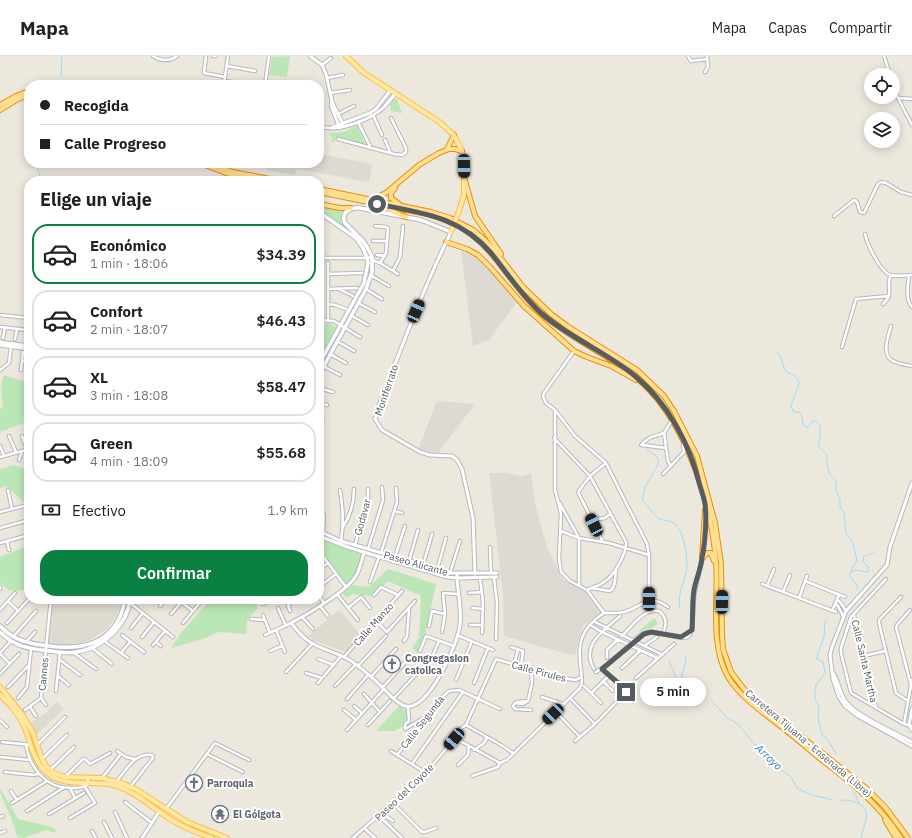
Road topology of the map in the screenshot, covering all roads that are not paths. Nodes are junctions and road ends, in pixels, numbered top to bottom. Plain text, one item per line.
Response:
1 (153, 56) edge
2 (177, 56) edge
3 (206, 56) edge
4 (228, 56) edge
5 (269, 56) edge
6 (310, 56) edge
7 (346, 56) edge
8 (688, 56) edge
9 (884, 56) edge
10 (331, 58) dead end
11 (707, 58) edge
12 (322, 65) junction
13 (227, 66) junction
14 (888, 68) edge
15 (255, 71) dead end
16 (705, 72) dead end
17 (343, 75) dead end
18 (225, 77) joint
19 (327, 78) junction
20 (266, 80) edge
21 (350, 90) dead end
22 (390, 91) junction
23 (24, 93) edge
24 (330, 94) junction
25 (395, 94) junction
26 (24, 97) edge
27 (900, 98) edge
28 (912, 99) edge
29 (332, 101) junction
30 (900, 102) edge
31 (0, 105) edge
32 (354, 106) dead end
33 (0, 110) edge
34 (378, 110) junction
35 (338, 114) junction
36 (373, 115) junction
37 (391, 118) dead end
38 (357, 120) junction
39 (343, 123) junction
40 (338, 124) junction
41 (912, 125) edge
42 (324, 127) edge
43 (344, 127) junction
44 (331, 128) junction
45 (340, 128) junction
46 (382, 135) dead end
47 (454, 135) junction
48 (338, 138) dead end
49 (385, 140) dead end
50 (370, 147) junction
51 (447, 149) junction
52 (462, 151) junction
53 (390, 153) junction
54 (213, 168) edge
55 (221, 168) edge
56 (240, 176) edge
57 (254, 176) edge
58 (464, 177) junction
59 (399, 183) junction
60 (324, 190) edge
61 (324, 193) edge
62 (912, 195) edge
63 (372, 200) junction
64 (377, 204) junction
65 (324, 205) edge
66 (402, 206) junction
67 (351, 208) junction
68 (324, 215) edge
69 (834, 216) dead end
70 (406, 217) junction
71 (374, 226) dead end
72 (403, 226) dead end
73 (451, 232) junction
74 (866, 234) dead end
75 (354, 235) junction
76 (373, 241) dead end
77 (387, 241) junction
78 (446, 242) junction
79 (377, 255) dead end
80 (385, 256) junction
81 (324, 258) edge
82 (370, 258) junction
83 (503, 260) junction
84 (328, 263) dead end
85 (380, 263) junction
86 (392, 271) junction
87 (362, 273) dead end
88 (328, 274) junction
89 (398, 274) dead end
90 (891, 275) junction
91 (910, 275) edge
92 (372, 276) junction
93 (389, 286) dead end
94 (357, 288) dead end
95 (328, 289) junction
96 (338, 289) junction
97 (366, 289) junction
98 (353, 296) dead end
99 (889, 296) junction
100 (382, 299) dead end
101 (358, 303) junction
102 (328, 304) junction
103 (883, 304) dead end
104 (912, 307) edge
105 (346, 309) dead end
106 (375, 312) dead end
107 (0, 315) edge
108 (352, 316) junction
109 (24, 317) edge
110 (324, 320) edge
111 (328, 320) junction
112 (368, 325) dead end
113 (891, 326) dead end
114 (0, 327) edge
115 (343, 327) junction
116 (5, 328) junction
117 (17, 329) junction
118 (24, 330) edge
119 (360, 337) dead end
120 (3, 338) dead end
121 (15, 339) dead end
122 (337, 341) junction
123 (0, 342) edge
124 (0, 345) edge
125 (24, 346) edge
126 (11, 347) junction
127 (24, 347) edge
128 (842, 347) dead end
129 (354, 351) dead end
130 (574, 351) junction
131 (23, 352) dead end
132 (330, 354) junction
133 (324, 356) edge
134 (22, 360) joint
135 (346, 363) dead end
136 (324, 364) edge
137 (912, 366) edge
138 (324, 367) edge
139 (0, 370) edge
140 (21, 370) dead end
141 (340, 375) dead end
142 (643, 383) junction
143 (324, 389) edge
144 (333, 392) dead end
145 (324, 405) edge
146 (328, 406) dead end
147 (555, 410) junction
148 (672, 420) junction
149 (664, 434) junction
150 (9, 436) dead end
151 (22, 436) dead end
152 (554, 438) junction
153 (24, 440) edge
154 (683, 440) junction
155 (0, 446) edge
156 (666, 448) junction
157 (22, 450) joint
158 (16, 452) junction
159 (2, 456) edge
160 (20, 460) dead end
161 (606, 463) junction
162 (671, 466) junction
163 (663, 474) dead end
164 (590, 476) junction
165 (912, 483) edge
166 (382, 487) dead end
167 (396, 488) dead end
168 (354, 489) dead end
169 (368, 489) dead end
170 (8, 490) dead end
171 (340, 490) dead end
172 (559, 501) junction
173 (705, 503) junction
174 (24, 506) dead end
175 (12, 509) junction
176 (394, 511) junction
177 (0, 512) edge
178 (402, 513) dead end
179 (610, 514) junction
180 (24, 521) edge
181 (594, 525) junction
182 (405, 526) dead end
183 (343, 527) junction
184 (0, 528) edge
185 (418, 530) dead end
186 (561, 531) junction
187 (324, 533) edge
188 (432, 534) dead end
189 (24, 536) edge
190 (20, 537) junction
191 (324, 538) edge
192 (446, 538) dead end
193 (579, 538) junction
194 (7, 541) junction
195 (341, 541) junction
196 (460, 541) dead end
197 (21, 542) dead end
198 (603, 542) junction
199 (0, 543) edge
200 (355, 545) junction
201 (490, 547) dead end
202 (626, 548) junction
203 (9, 550) dead end
204 (366, 550) junction
205 (381, 553) junction
206 (649, 555) junction
207 (379, 557) junction
208 (395, 557) junction
209 (324, 558) edge
210 (702, 558) junction
211 (409, 561) junction
212 (328, 563) junction
213 (423, 565) junction
214 (324, 566) edge
215 (616, 568) junction
216 (774, 569) dead end
217 (437, 570) junction
218 (717, 572) junction
219 (450, 573) junction
220 (491, 573) junction
221 (336, 574) junction
222 (457, 574) junction
223 (475, 574) junction
224 (790, 575) dead end
225 (496, 576) junction
226 (807, 576) dead end
227 (457, 578) junction
228 (480, 578) junction
229 (886, 579) dead end
230 (805, 581) junction
231 (370, 582) dead end
232 (324, 583) edge
233 (762, 584) dead end
234 (579, 585) junction
235 (767, 586) junction
236 (346, 587) junction
237 (589, 589) junction
238 (402, 591) dead end
239 (482, 592) junction
240 (783, 592) junction
241 (15, 593) dead end
242 (469, 593) dead end
243 (336, 594) junction
244 (458, 594) junction
245 (839, 594) junction
246 (374, 595) dead end
247 (398, 595) junction
248 (845, 596) dead end
249 (901, 597) dead end
250 (799, 598) junction
251 (837, 599) junction
252 (649, 600) junction
253 (8, 601) junction
254 (415, 601) dead end
255 (324, 603) edge
256 (835, 603) junction
257 (24, 604) edge
258 (50, 604) edge
259 (124, 604) edge
260 (128, 604) edge
261 (132, 604) edge
262 (179, 604) edge
263 (184, 604) edge
264 (198, 604) edge
265 (290, 604) edge
266 (323, 604) edge
267 (320, 606) junction
268 (668, 607) dead end
269 (278, 608) dead end
270 (348, 608) junction
271 (370, 608) dead end
272 (409, 608) junction
273 (472, 608) dead end
274 (483, 609) junction
275 (0, 610) edge
276 (832, 610) junction
277 (910, 610) dead end
278 (18, 611) junction
279 (36, 611) dead end
280 (193, 611) junction
281 (290, 611) dead end
282 (836, 612) dead end
283 (846, 612) junction
284 (143, 613) junction
285 (604, 613) junction
286 (171, 614) dead end
287 (445, 614) junction
288 (854, 614) junction
289 (263, 615) dead end
290 (328, 616) dead end
291 (620, 616) dead end
292 (843, 616) junction
293 (302, 617) junction
294 (251, 619) dead end
295 (265, 620) junction
296 (358, 620) dead end
297 (376, 621) junction
298 (154, 622) junction
299 (595, 622) dead end
300 (7, 623) dead end
301 (183, 623) dead end
302 (291, 623) junction
303 (470, 625) dead end
304 (482, 625) junction
305 (0, 626) edge
306 (286, 626) junction
307 (429, 626) dead end
308 (592, 626) dead end
309 (131, 628) dead end
310 (607, 628) junction
311 (313, 629) dead end
312 (276, 630) junction
313 (2, 631) edge
314 (165, 631) junction
315 (35, 632) dead end
316 (442, 632) dead end
317 (602, 632) junction
318 (270, 633) junction
319 (482, 633) dead end
320 (662, 634) junction
321 (122, 635) dead end
322 (265, 635) dead end
323 (386, 636) dead end
324 (458, 636) junction
325 (622, 636) junction
326 (687, 636) joint
327 (13, 637) junction
328 (142, 637) dead end
329 (174, 637) dead end
330 (657, 637) dead end
331 (496, 639) dead end
332 (618, 639) junction
333 (103, 640) junction
334 (11, 641) junction
335 (404, 641) dead end
336 (439, 641) junction
337 (472, 641) junction
338 (634, 641) junction
339 (130, 642) junction
340 (156, 642) junction
341 (25, 643) junction
342 (313, 644) junction
343 (674, 644) dead end
344 (153, 645) dead end
345 (630, 645) junction
346 (46, 646) junction
347 (161, 646) dead end
348 (282, 646) junction
349 (454, 646) junction
350 (644, 646) junction
351 (511, 647) dead end
352 (92, 648) junction
353 (488, 648) junction
354 (31, 649) junction
355 (396, 649) dead end
356 (518, 649) junction
357 (493, 650) dead end
358 (640, 650) junction
359 (45, 651) junction
360 (270, 651) dead end
361 (420, 651) dead end
362 (886, 651) junction
363 (60, 652) junction
364 (144, 652) dead end
365 (285, 652) dead end
366 (74, 653) junction
367 (121, 653) junction
368 (0, 654) edge
369 (19, 654) dead end
370 (342, 656) junction
371 (433, 656) dead end
372 (659, 656) junction
373 (864, 656) junction
374 (128, 658) dead end
375 (607, 658) dead end
376 (59, 659) junction
377 (318, 659) dead end
378 (408, 659) dead end
379 (496, 659) joint
380 (10, 664) junction
381 (112, 664) dead end
382 (30, 665) junction
383 (334, 665) junction
384 (357, 665) junction
385 (514, 665) junction
386 (521, 666) junction
387 (422, 668) dead end
388 (622, 668) dead end
389 (531, 669) junction
390 (602, 669) junction
391 (96, 670) dead end
392 (286, 672) dead end
393 (306, 673) dead end
394 (833, 673) junction
395 (0, 674) edge
396 (80, 675) dead end
397 (58, 676) junction
398 (369, 676) junction
399 (609, 676) junction
400 (581, 677) junction
401 (322, 678) junction
402 (636, 678) dead end
403 (456, 680) dead end
404 (912, 680) edge
405 (603, 681) junction
406 (318, 683) dead end
407 (474, 684) dead end
408 (69, 685) dead end
409 (911, 685) junction
410 (336, 686) dead end
411 (584, 686) dead end
412 (8, 687) dead end
413 (0, 688) edge
414 (383, 688) junction
415 (56, 691) dead end
416 (613, 691) dead end
417 (463, 692) junction
418 (591, 693) junction
419 (364, 694) dead end
420 (18, 698) dead end
421 (41, 698) junction
422 (394, 698) junction
423 (542, 698) dead end
424 (1, 699) edge
425 (347, 699) dead end
426 (571, 699) dead end
427 (478, 700) junction
428 (390, 701) dead end
429 (908, 701) junction
430 (372, 703) junction
431 (601, 703) dead end
432 (563, 704) junction
433 (46, 705) dead end
434 (354, 706) dead end
435 (30, 707) junction
436 (408, 707) junction
437 (876, 708) junction
438 (500, 709) dead end
439 (912, 709) edge
440 (25, 710) dead end
441 (344, 710) dead end
442 (531, 710) dead end
443 (380, 712) junction
444 (362, 713) junction
445 (557, 713) dead end
446 (36, 716) dead end
447 (65, 717) dead end
448 (426, 717) junction
449 (0, 720) edge
450 (356, 720) junction
451 (595, 724) junction
452 (904, 724) junction
453 (368, 725) dead end
454 (466, 725) junction
455 (910, 726) edge
456 (7, 727) dead end
457 (346, 730) dead end
458 (912, 730) edge
459 (67, 735) dead end
460 (580, 737) junction
461 (487, 738) junction
462 (454, 739) junction
463 (575, 741) dead end
464 (2, 742) dead end
465 (912, 742) edge
466 (26, 745) junction
467 (31, 745) junction
468 (37, 745) junction
469 (469, 746) junction
470 (912, 746) edge
471 (74, 747) dead end
472 (474, 750) junction
473 (117, 751) dead end
474 (391, 751) dead end
475 (110, 753) dead end
476 (513, 753) junction
477 (121, 754) junction
478 (206, 754) junction
479 (397, 754) junction
480 (0, 757) edge
481 (134, 759) junction
482 (30, 760) junction
483 (42, 760) junction
484 (249, 760) dead end
485 (412, 764) junction
486 (500, 764) junction
487 (458, 765) dead end
488 (50, 770) junction
489 (5, 772) dead end
490 (243, 772) dead end
491 (426, 772) junction
492 (38, 774) junction
493 (472, 776) dead end
494 (65, 777) junction
495 (88, 777) junction
496 (102, 778) junction
497 (47, 781) junction
498 (117, 781) junction
499 (88, 782) junction
500 (131, 786) junction
501 (85, 787) junction
502 (64, 788) junction
503 (70, 788) junction
504 (11, 791) dead end
505 (84, 793) dead end
506 (75, 798) junction
507 (17, 800) junction
508 (125, 802) dead end
509 (12, 803) dead end
510 (393, 803) junction
511 (166, 809) junction
512 (881, 810) junction
513 (27, 811) dead end
514 (115, 812) dead end
515 (159, 812) junction
516 (382, 812) junction
517 (49, 814) dead end
518 (379, 816) junction
519 (70, 818) dead end
520 (393, 821) dead end
521 (104, 822) dead end
522 (152, 823) junction
523 (190, 823) junction
524 (187, 828) junction
525 (364, 828) junction
526 (436, 828) dead end
527 (5, 831) dead end
528 (92, 831) dead end
529 (0, 833) edge
530 (912, 834) edge
531 (907, 837) edge
532 (96, 838) edge
533 (112, 838) edge
534 (128, 838) edge
535 (142, 838) edge
536 (212, 838) edge
537 (227, 838) edge
538 (353, 838) edge
539 (375, 838) edge
540 (402, 838) edge
541 (896, 838) edge
542 (901, 838) edge

1 - 2 street
3 - 18 street
4 - 13 street
5 - 20 street
6 - 12 street
7 - 22 main road
8 - 11 street
9 - 14 street
10 - 12 street
11 - 16 street
12 - 19 street
13 - 15 street
13 - 18 street
17 - 19 street
19 - 24 street
21 - 24 street
22 - 25 main road
22 - 34 street
23 - 31 highway
24 - 29 street
25 - 34 street
25 - 47 main road
26 - 33 highway
27 - 28 street
29 - 35 street
29 - 40 street
30 - 41 street
32 - 35 street
34 - 36 street
34 - 38 street
35 - 39 street
36 - 38 street
36 - 46 street
37 - 53 street
38 - 39 street
38 - 43 street
38 - 50 street
39 - 40 street
39 - 43 street
40 - 44 street
40 - 45 street
42 - 44 street
43 - 45 street
44 - 45 street
47 - 51 highway
47 - 52 main road
48 - 50 street
49 - 53 street
50 - 53 street
51 - 52 highway
51 - 59 highway
52 - 58 main road
54 - 56 highway
55 - 57 highway
58 - 73 main road, bridge
58 - 83 highway
59 - 63 highway
59 - 66 highway
60 - 63 highway, Carretera Tijuana - Ensenada (Libre)
61 - 64 highway, Carretera Tijuana - Ensenada (Libre)
62 - 69 street
63 - 66 highway, Carretera Tijuana - Ensenada (Libre)
64 - 70 highway
64 - 142 highway, Carretera Tijuana - Ensenada (Libre)
65 - 67 highway
66 - 83 highway, Carretera Tijuana - Ensenada (Libre)
67 - 70 main road
67 - 75 main road
68 - 75 main road
70 - 73 main road
71 - 77 street
72 - 86 street
73 - 78 street
74 - 90 street
75 - 82 main road
76 - 77 street
77 - 80 street
78 - 130 highway
78 - 223 street, Montferrato
79 - 80 street
80 - 85 street
81 - 82 street
82 - 85 street
82 - 92 main road
82 - 115 main road
83 - 531 highway, Carretera Tijuana - Ensenada (Libre)
84 - 88 street
85 - 86 street
86 - 89 street
87 - 88 street
88 - 95 street
90 - 91 street
90 - 99 street
91 - 104 street
92 - 93 street
92 - 97 main road
94 - 96 street
95 - 96 street
95 - 102 street
96 - 98 street
97 - 100 street
97 - 101 main road
99 - 103 street
99 - 128 street
101 - 106 street
101 - 108 main road
102 - 105 street
102 - 111 street
107 - 109 street
108 - 112 street
108 - 115 main road
110 - 111 street
111 - 115 street
113 - 137 street
114 - 116 street
115 - 119 street
115 - 122 main road
115 - 133 main road
116 - 117 street
116 - 120 street
117 - 118 street
117 - 121 street
122 - 129 street
122 - 132 main road
123 - 125 street
124 - 126 street
126 - 127 street
126 - 139 street
130 - 142 highway
130 - 147 street
131 - 134 street
132 - 135 street
132 - 136 main road
134 - 140 street
138 - 141 street
142 - 148 highway, Carretera Tijuana - Ensenada (Libre)
143 - 144 street
145 - 146 street
147 - 152 street
147 - 161 street
148 - 149 street
148 - 154 highway, Carretera Tijuana - Ensenada (Libre)
149 - 156 street
149 - 156 street
150 - 158 street
151 - 153 street
152 - 164 street
152 - 172 street
154 - 162 street
154 - 173 highway, Carretera Tijuana - Ensenada (Libre)
155 - 159 street
156 - 162 street
157 - 158 street
157 - 160 street
158 - 159 street
161 - 164 street
161 - 206 street
162 - 163 street
164 - 179 street
164 - 181 street
165 - 283 street
166 - 204 street
167 - 176 street
168 - 183 street
169 - 200 street, Godavar
170 - 175 street
171 - 183 street
172 - 186 street
172 - 193 street
173 - 210 highway
173 - 218 highway, Carretera Tijuana - Ensenada (Libre)
174 - 175 street
175 - 177 street
176 - 178 street
176 - 205 street
179 - 181 street
179 - 202 street
180 - 184 street
181 - 198 street
182 - 208 street
183 - 195 street
185 - 211 street
186 - 193 street
186 - 234 street
187 - 195 street, Paseo Alicante
188 - 213 street
189 - 190 street
190 - 194 street
190 - 197 street
191 - 204 street, Paseo Alicante
192 - 217 street
193 - 198 street
193 - 234 street
194 - 199 street
194 - 203 street
195 - 200 street, Paseo Alicante
196 - 219 street
198 - 202 street
200 - 204 street, Paseo Alicante
201 - 220 street
202 - 206 street
202 - 215 street
204 - 205 street, Paseo Alicante
204 - 207 street, Paseo Alicante
204 - 236 street
205 - 208 street, Paseo Alicante
206 - 252 street
207 - 227 street, Paseo Alicante
207 - 231 street
208 - 211 street, Paseo Alicante
209 - 212 street
210 - 218 highway
210 - 326 street
211 - 213 street, Paseo Alicante
212 - 214 street
212 - 221 street
213 - 217 street, Paseo Alicante
215 - 237 street
215 - 237 street
216 - 235 street
217 - 219 street, Paseo Alicante
218 - 512 highway, Carretera Tijuana - Ensenada (Libre)
219 - 222 street, Paseo Alicante
220 - 223 street, Paseo Alicante
220 - 225 street, Paseo Alicante
221 - 232 street
221 - 236 street
222 - 223 street, Paseo Alicante
222 - 227 street
224 - 240 street
225 - 228 street, Paseo Alicante
225 - 331 street
226 - 230 street
227 - 228 street, Paseo Alicante
227 - 244 street
228 - 239 street
229 - 288 street, Calle Santa Martha
230 - 245 street
230 - 250 street
233 - 235 street
234 - 237 street
235 - 240 street
236 - 243 street
237 - 285 street
238 - 247 street, Calle Manzo
239 - 242 street
239 - 274 street
240 - 250 street
241 - 253 street
243 - 255 street
243 - 270 street
244 - 287 street
244 - 324 street
245 - 248 street
245 - 251 street
246 - 247 street
247 - 297 street, Calle Manzo
249 - 362 street
250 - 276 street
251 - 256 street
251 - 283 street
252 - 268 street
252 - 285 street
253 - 275 street
253 - 278 street
254 - 272 street
256 - 276 street
256 - 292 street
257 - 278 street
258 - 346 street, Cannes
259 - 333 main road
260 - 333 main road
261 - 284 street
262 - 286 street
263 - 280 street
264 - 280 street
265 - 281 street
266 - 267 street
267 - 290 street
267 - 293 street
269 - 306 street
270 - 271 street
270 - 296 street
272 - 297 street
272 - 335 street
273 - 274 street
274 - 304 street
276 - 282 street
277 - 409 street
278 - 300 street
279 - 327 street
280 - 301 street
283 - 292 street
284 - 298 street
284 - 309 street
285 - 400 street
287 - 307 street
287 - 316 street
288 - 373 street, Calle Santa Martha
288 - 437 street
289 - 295 street
291 - 310 street
292 - 394 street
293 - 302 street
293 - 311 street
294 - 295 street
295 - 318 street
297 - 370 street, Calle Manzo
298 - 314 street
298 - 328 street
299 - 310 street
302 - 306 street
302 - 342 street
303 - 304 street
304 - 319 street
305 - 313 main road
306 - 312 street
308 - 317 street
310 - 317 street
310 - 325 street
312 - 318 street
312 - 348 street
313 - 327 main road
313 - 334 main road
314 - 329 street
314 - 340 street
315 - 341 street
317 - 332 street
317 - 390 street
318 - 322 street
320 - 325 street
320 - 326 street
320 - 338 street
321 - 339 street
323 - 384 street
324 - 337 street
324 - 349 street
325 - 338 street
327 - 341 main road
330 - 350 street
332 - 345 street
332 - 375 street
333 - 346 main road
333 - 352 main road
333 - 367 street
334 - 354 main road
334 - 368 street
336 - 349 street
336 - 361 street
336 - 371 street
337 - 353 street
337 - 403 street
338 - 345 street
338 - 350 street
339 - 364 street
339 - 367 street
340 - 344 street
340 - 347 street
341 - 346 main road
342 - 370 street
342 - 392 street
343 - 372 street
345 - 358 street
345 - 390 street
346 - 359 street, Cannes
348 - 360 street
348 - 365 street
349 - 436 street
350 - 372 street
351 - 356 street
352 - 366 main road
352 - 381 street
353 - 357 street
353 - 407 street
354 - 359 main road
354 - 382 street
355 - 398 street
356 - 385 street
356 - 386 street
358 - 372 street
358 - 388 street
359 - 363 main road
359 - 421 street, Cannes
362 - 373 street
362 - 429 street
363 - 366 main road
363 - 376 street
366 - 391 street
367 - 374 street
368 - 380 street
369 - 380 street
370 - 383 street, Calle Manzo
370 - 384 street
372 - 402 street
373 - 437 street, Calle Santa Martha
376 - 396 street
376 - 397 street
377 - 383 street
378 - 414 street
379 - 385 street, Calle Pirules
379 - 427 street, Paseo del Coyote
380 - 395 street
382 - 412 street
382 - 420 street
383 - 401 street, Calle Manzo
384 - 398 street
384 - 410 street
385 - 386 street, Calle Pirules
386 - 389 street, Calle Pirules
387 - 422 street
389 - 400 street, Calle Pirules
389 - 442 street
390 - 399 street
393 - 401 street
394 - 465 street
394 - 470 street
397 - 408 street
397 - 415 street
398 - 414 street
398 - 425 street
399 - 405 street
399 - 451 street
400 - 432 street
401 - 406 street, Calle Manzo
404 - 409 street
405 - 416 street
405 - 418 street
409 - 429 street
411 - 418 street
413 - 468 main road
414 - 422 street
414 - 430 street
417 - 427 street
417 - 448 street, Calle Segunda
417 - 485 street
418 - 431 street
419 - 430 street
421 - 433 street, Cannes
421 - 435 street, Cannes
422 - 436 street
423 - 432 street
424 - 467 main road
426 - 451 street
427 - 438 street
427 - 454 street, Paseo del Coyote
428 - 443 street
429 - 452 street
430 - 443 street
430 - 444 street
432 - 476 street
434 - 444 street
435 - 440 street, Cannes
435 - 446 street
436 - 448 street
437 - 452 street
439 - 455 street
441 - 450 street
443 - 453 street
444 - 450 street
445 - 460 street
447 - 468 street
448 - 479 street, Calle Segunda
449 - 456 street
450 - 457 street
451 - 460 street
452 - 455 street
454 - 461 street
454 - 462 street, Paseo del Coyote
455 - 458 street
459 - 483 street
460 - 463 street
461 - 472 street
461 - 476 street
462 - 469 street
462 - 491 street, Paseo del Coyote
464 - 466 street
466 - 467 street
466 - 482 street
467 - 499 main road
468 - 483 main road
469 - 472 street
469 - 487 street
471 - 488 street
472 - 486 street
473 - 477 street
474 - 479 street
475 - 494 street
476 - 486 street
477 - 481 street
477 - 496 street
478 - 484 street
478 - 490 street
478 - 511 street
479 - 485 street
480 - 482 street
481 - 498 street
481 - 500 street
482 - 492 street
483 - 488 main road
485 - 491 street
486 - 493 street
488 - 494 main road
489 - 492 street
491 - 510 street, Paseo del Coyote
492 - 497 street
494 - 495 main road
495 - 496 main road
495 - 499 street
496 - 498 main road
497 - 502 street
497 - 507 street
498 - 500 main road
499 - 501 street
499 - 515 main road
500 - 511 main road
501 - 503 street
501 - 519 street
502 - 503 street
502 - 513 street
503 - 506 street
504 - 507 street
505 - 506 street
506 - 517 street
507 - 509 street
508 - 522 street
510 - 516 street, Paseo del Coyote
510 - 526 street
511 - 523 main road
512 - 541 highway
512 - 542 highway, Carretera Tijuana - Ensenada (Libre)
514 - 534 street
515 - 522 street
515 - 524 main road
516 - 518 street, Paseo del Coyote
516 - 520 street
518 - 525 street, Paseo del Coyote
518 - 540 street
521 - 533 street
522 - 535 street
523 - 524 main road
523 - 537 main road
524 - 536 main road
525 - 538 street, Paseo del Coyote
525 - 539 street
527 - 529 street
528 - 532 street
530 - 531 highway

